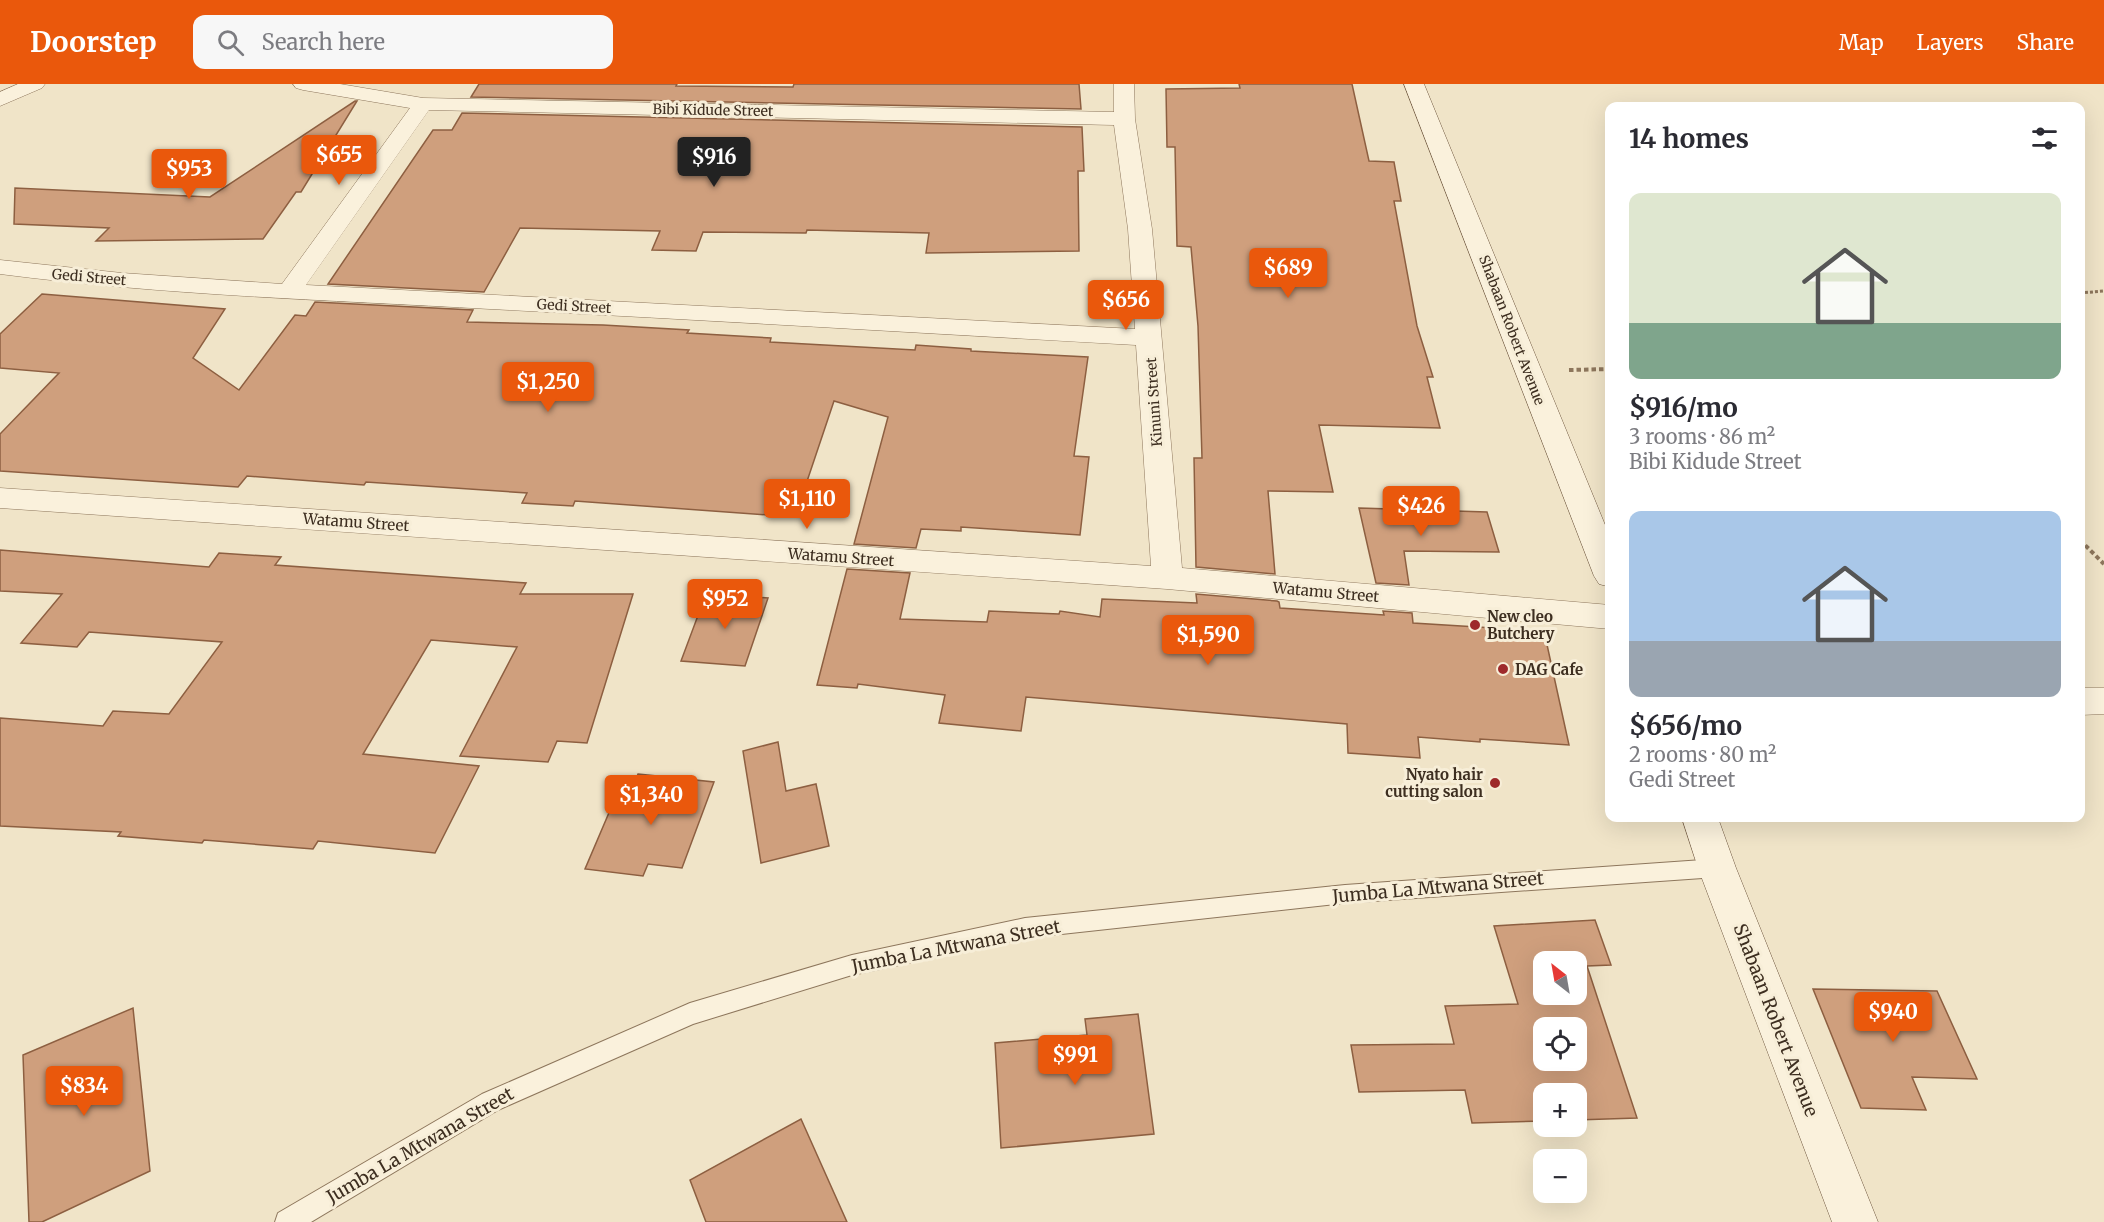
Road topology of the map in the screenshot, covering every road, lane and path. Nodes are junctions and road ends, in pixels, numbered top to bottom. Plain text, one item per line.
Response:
1 (35, 84) edge
2 (303, 84) edge
3 (1124, 84) edge
4 (1414, 84) edge
5 (0, 100) edge
6 (423, 104) junction
7 (1124, 119) junction
8 (0, 267) edge
9 (2104, 291) edge
10 (288, 293) junction
11 (2085, 293) edge
12 (1149, 338) junction
13 (0, 498) edge
14 (2085, 545) edge
15 (1605, 563) edge
16 (2104, 564) edge
17 (1167, 578) junction
18 (1605, 617) edge
19 (2104, 701) edge
20 (2085, 702) edge
21 (1701, 822) edge
22 (1717, 868) junction
23 (287, 1222) edge
24 (1855, 1222) edge

1 - 5 street
2 - 6 street, Bibi Kidude Street
3 - 7 street, Kinuni Street
4 - 15 street, Shabaan Robert Avenue
6 - 7 street, Bibi Kidude Street
6 - 10 street
7 - 12 street, Kinuni Street
8 - 10 street, Gedi Street
9 - 11 path
10 - 12 street, Gedi Street
12 - 17 street, Kinuni Street
13 - 17 street, Watamu Street
14 - 16 path
17 - 18 street, Watamu Street
19 - 20 street
21 - 22 street, Shabaan Robert Avenue
22 - 23 lane, Jumba La Mtwana Street
22 - 24 street, Shabaan Robert Avenue

